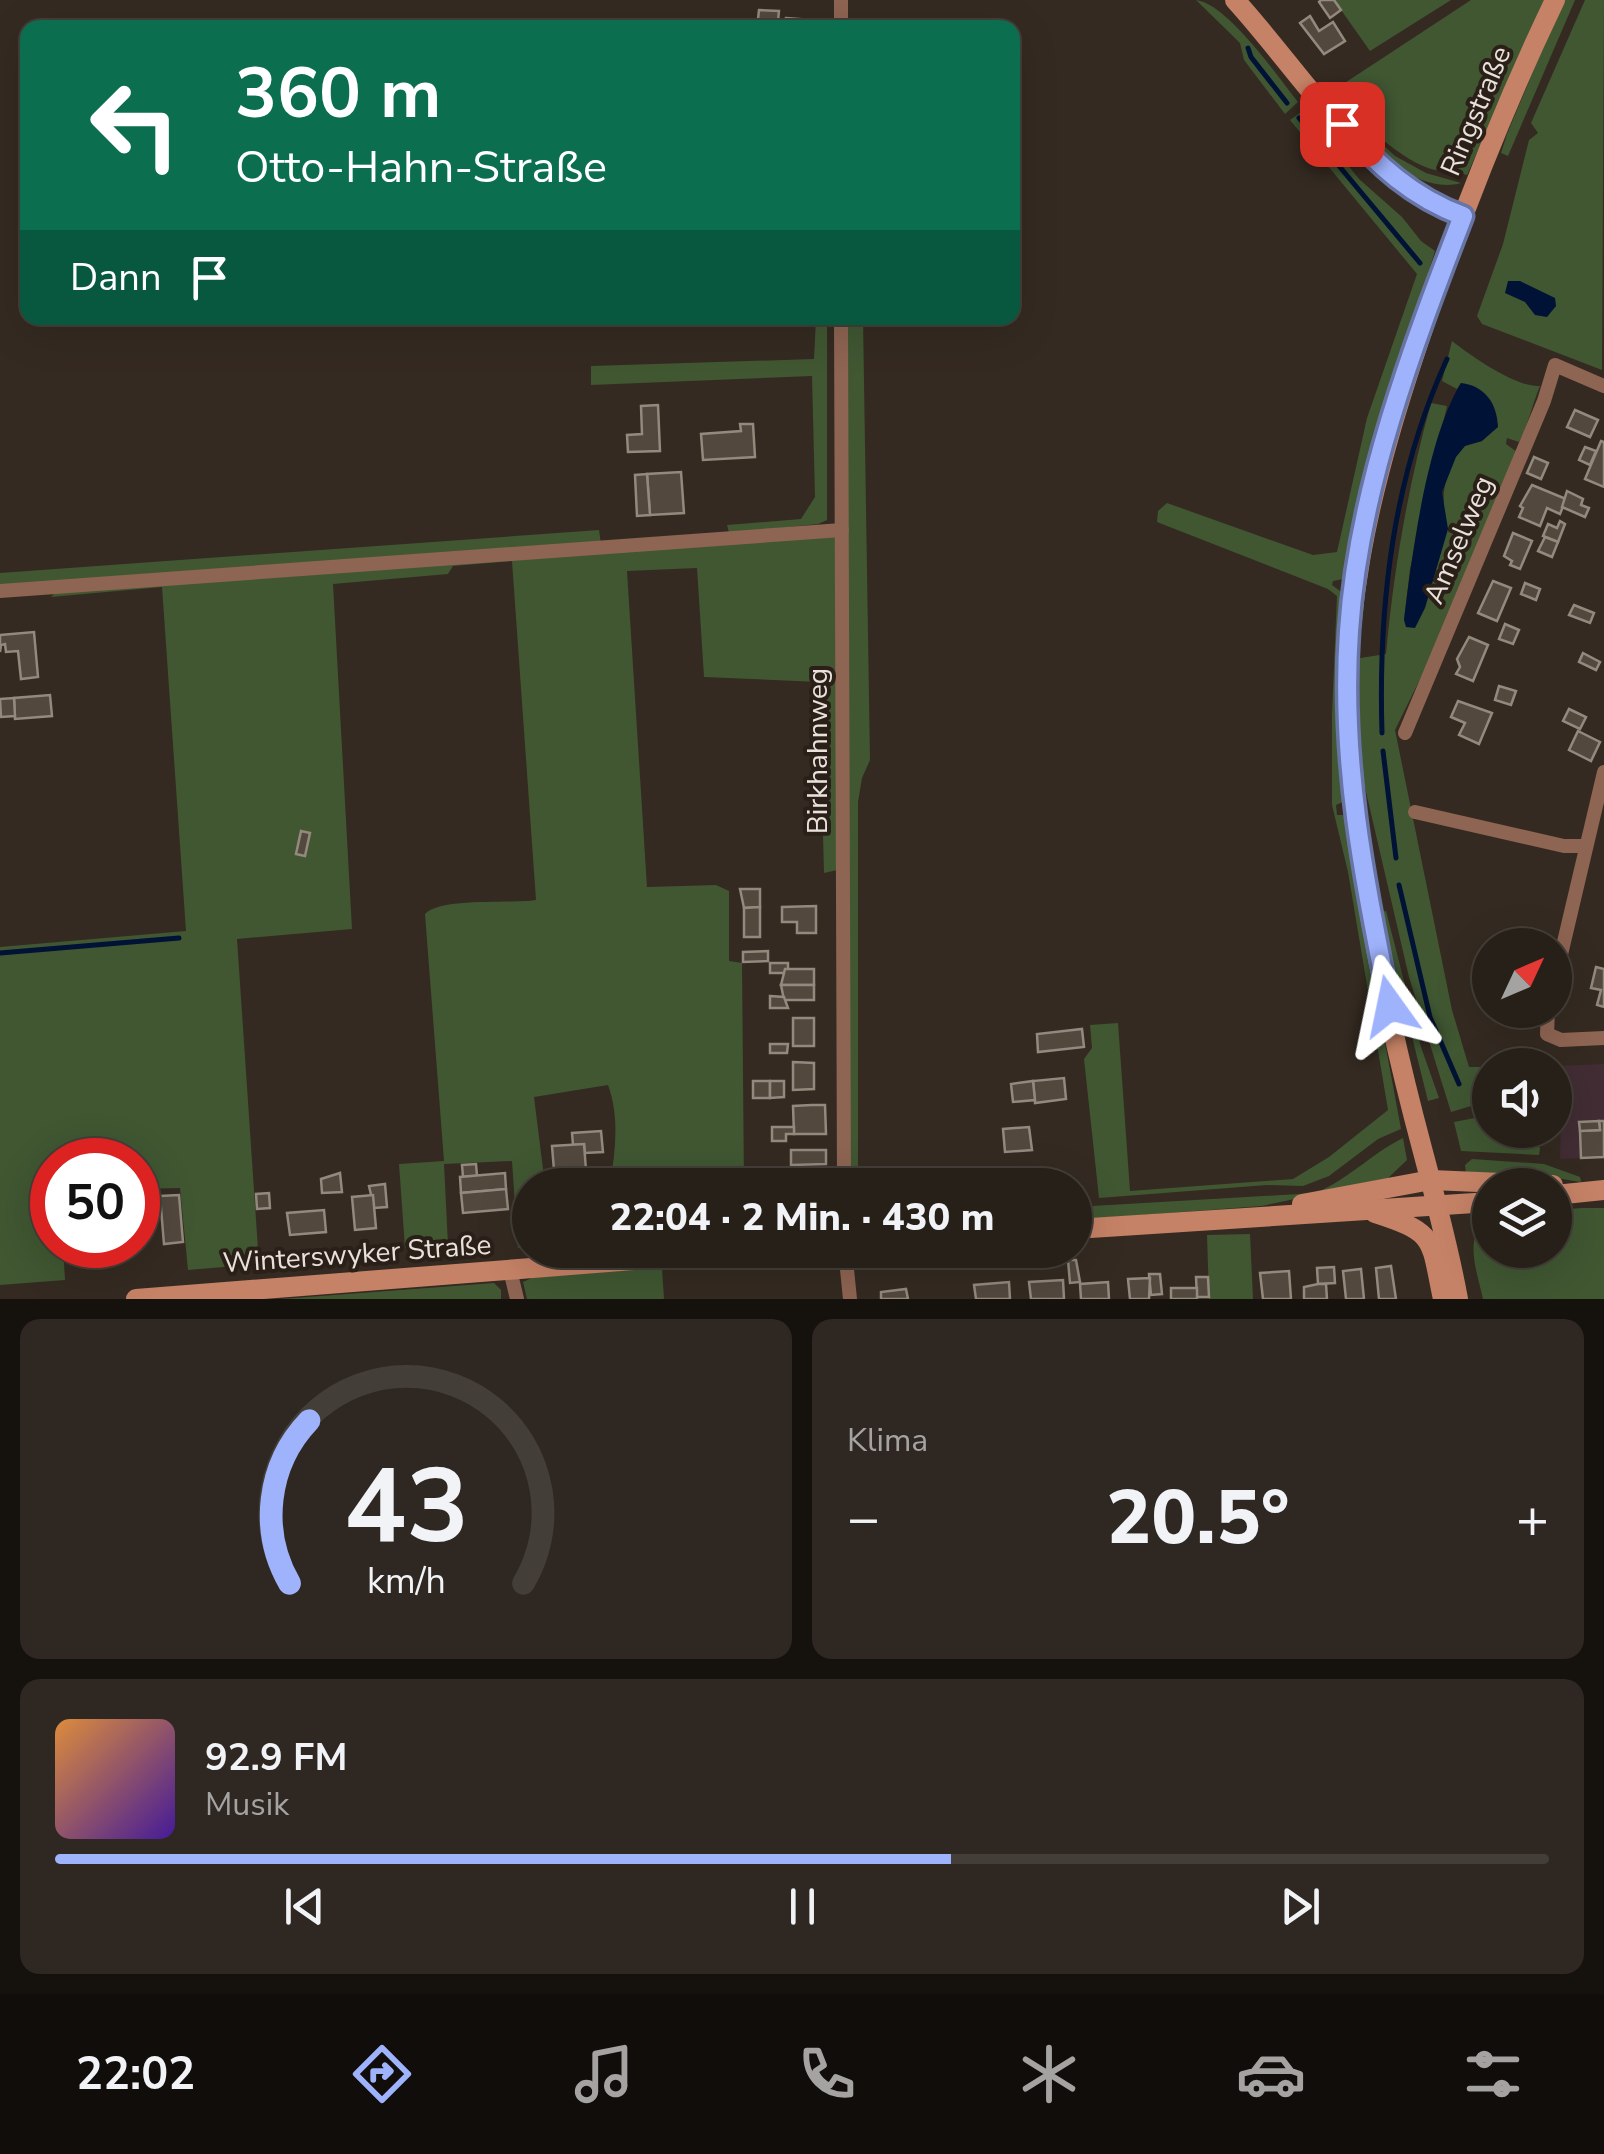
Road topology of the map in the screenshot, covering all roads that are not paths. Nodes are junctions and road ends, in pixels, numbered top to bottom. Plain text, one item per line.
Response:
1 (1236, 0) edge
2 (1555, 0) edge
3 (1463, 216) junction
4 (842, 325) edge
5 (1604, 386) edge
6 (842, 530) junction
7 (0, 591) edge
8 (1404, 733) dead end
9 (1604, 772) edge
10 (1415, 812) dead end
11 (1584, 846) junction
12 (1566, 928) edge
13 (1547, 1028) edge
14 (1604, 1038) edge
15 (844, 1168) edge
16 (1431, 1180) junction
17 (1472, 1182) edge
18 (1572, 1187) edge
19 (1602, 1190) edge
20 (1572, 1193) edge
21 (1472, 1204) edge
22 (1438, 1207) junction
23 (1368, 1211) junction
24 (1212, 1220) junction
25 (1092, 1228) edge
26 (535, 1268) edge
27 (847, 1268) edge
28 (510, 1270) junction
29 (136, 1299) edge
30 (517, 1299) edge
31 (850, 1299) edge
32 (1443, 1299) edge
33 (1458, 1299) edge

1 - 3 street
2 - 3 street, Ringstraße
3 - 16 street, Ringstraße
4 - 6 street, Birkhahnweg
5 - 8 street, Amselweg
6 - 7 street
6 - 15 street, Birkhahnweg
9 - 11 street
10 - 11 street
11 - 12 street
13 - 14 street
16 - 17 street
16 - 22 street, Ringstraße
16 - 24 street
18 - 19 street
19 - 20 street
21 - 22 street
22 - 23 street
22 - 33 street, Ringstraße
23 - 24 street
23 - 32 street
24 - 25 street
26 - 28 street, Winterswyker Straße
27 - 31 street
28 - 29 street, Winterswyker Straße
28 - 30 street

